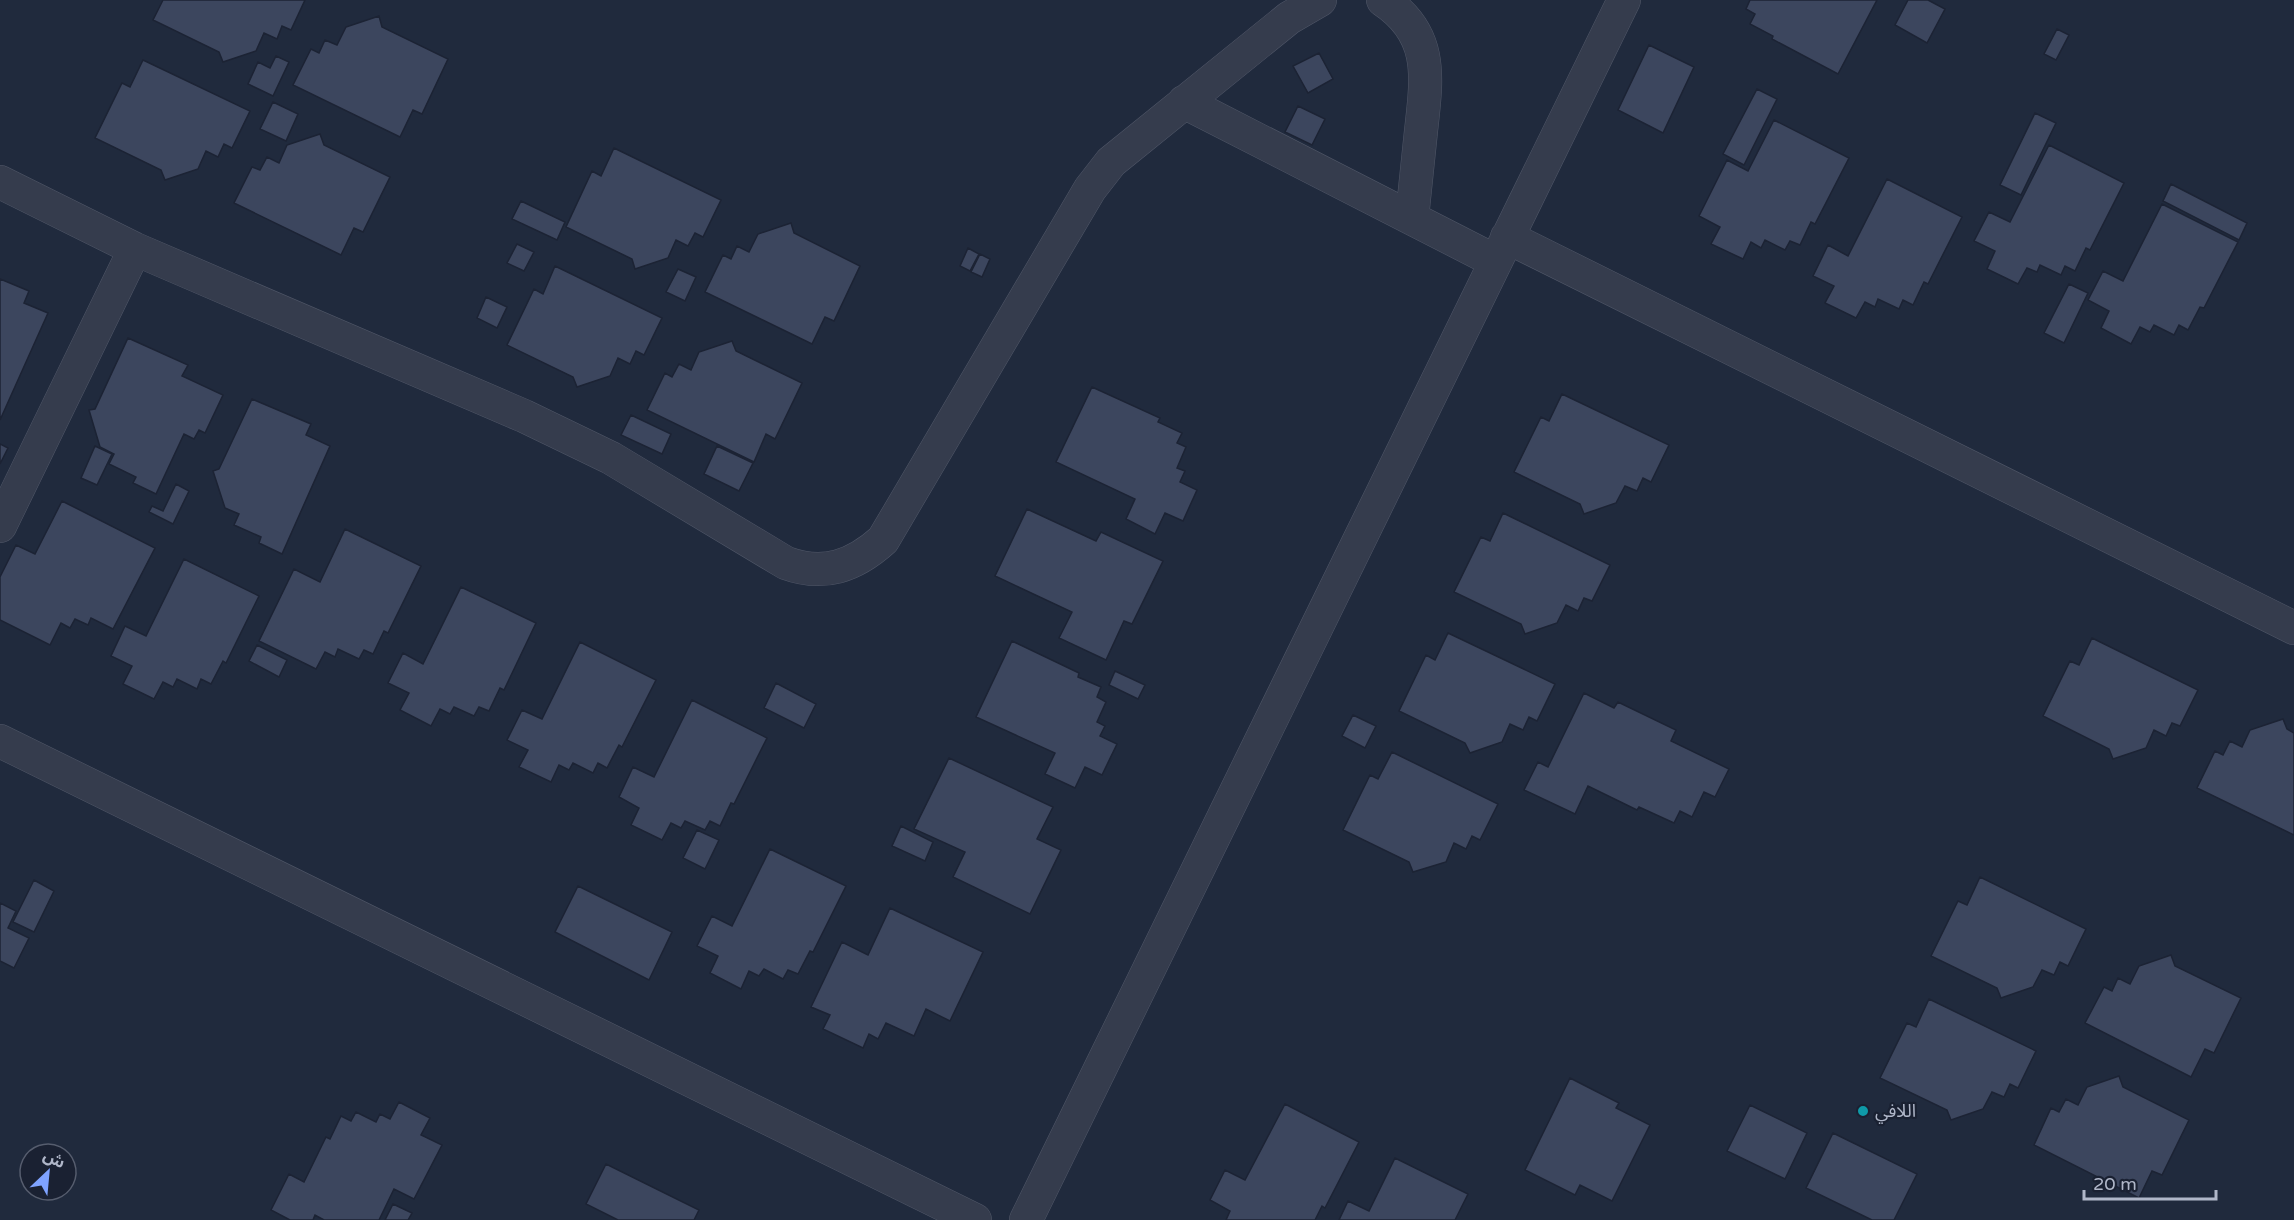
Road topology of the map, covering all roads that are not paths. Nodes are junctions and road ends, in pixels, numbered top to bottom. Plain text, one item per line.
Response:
1 (1320, 0) edge
2 (1383, 0) edge
3 (1624, 0) edge
4 (1184, 102) junction
5 (0, 182) edge
6 (1412, 218) junction
7 (135, 249) junction
8 (1501, 249) junction
9 (0, 526) edge
10 (2294, 628) edge
11 (0, 741) edge
12 (975, 1220) edge
13 (1026, 1220) edge

1 - 4 street
2 - 6 street
3 - 8 street
4 - 6 street
4 - 7 street
5 - 7 street
6 - 8 street
7 - 9 street
8 - 10 street
8 - 13 street
11 - 12 street

